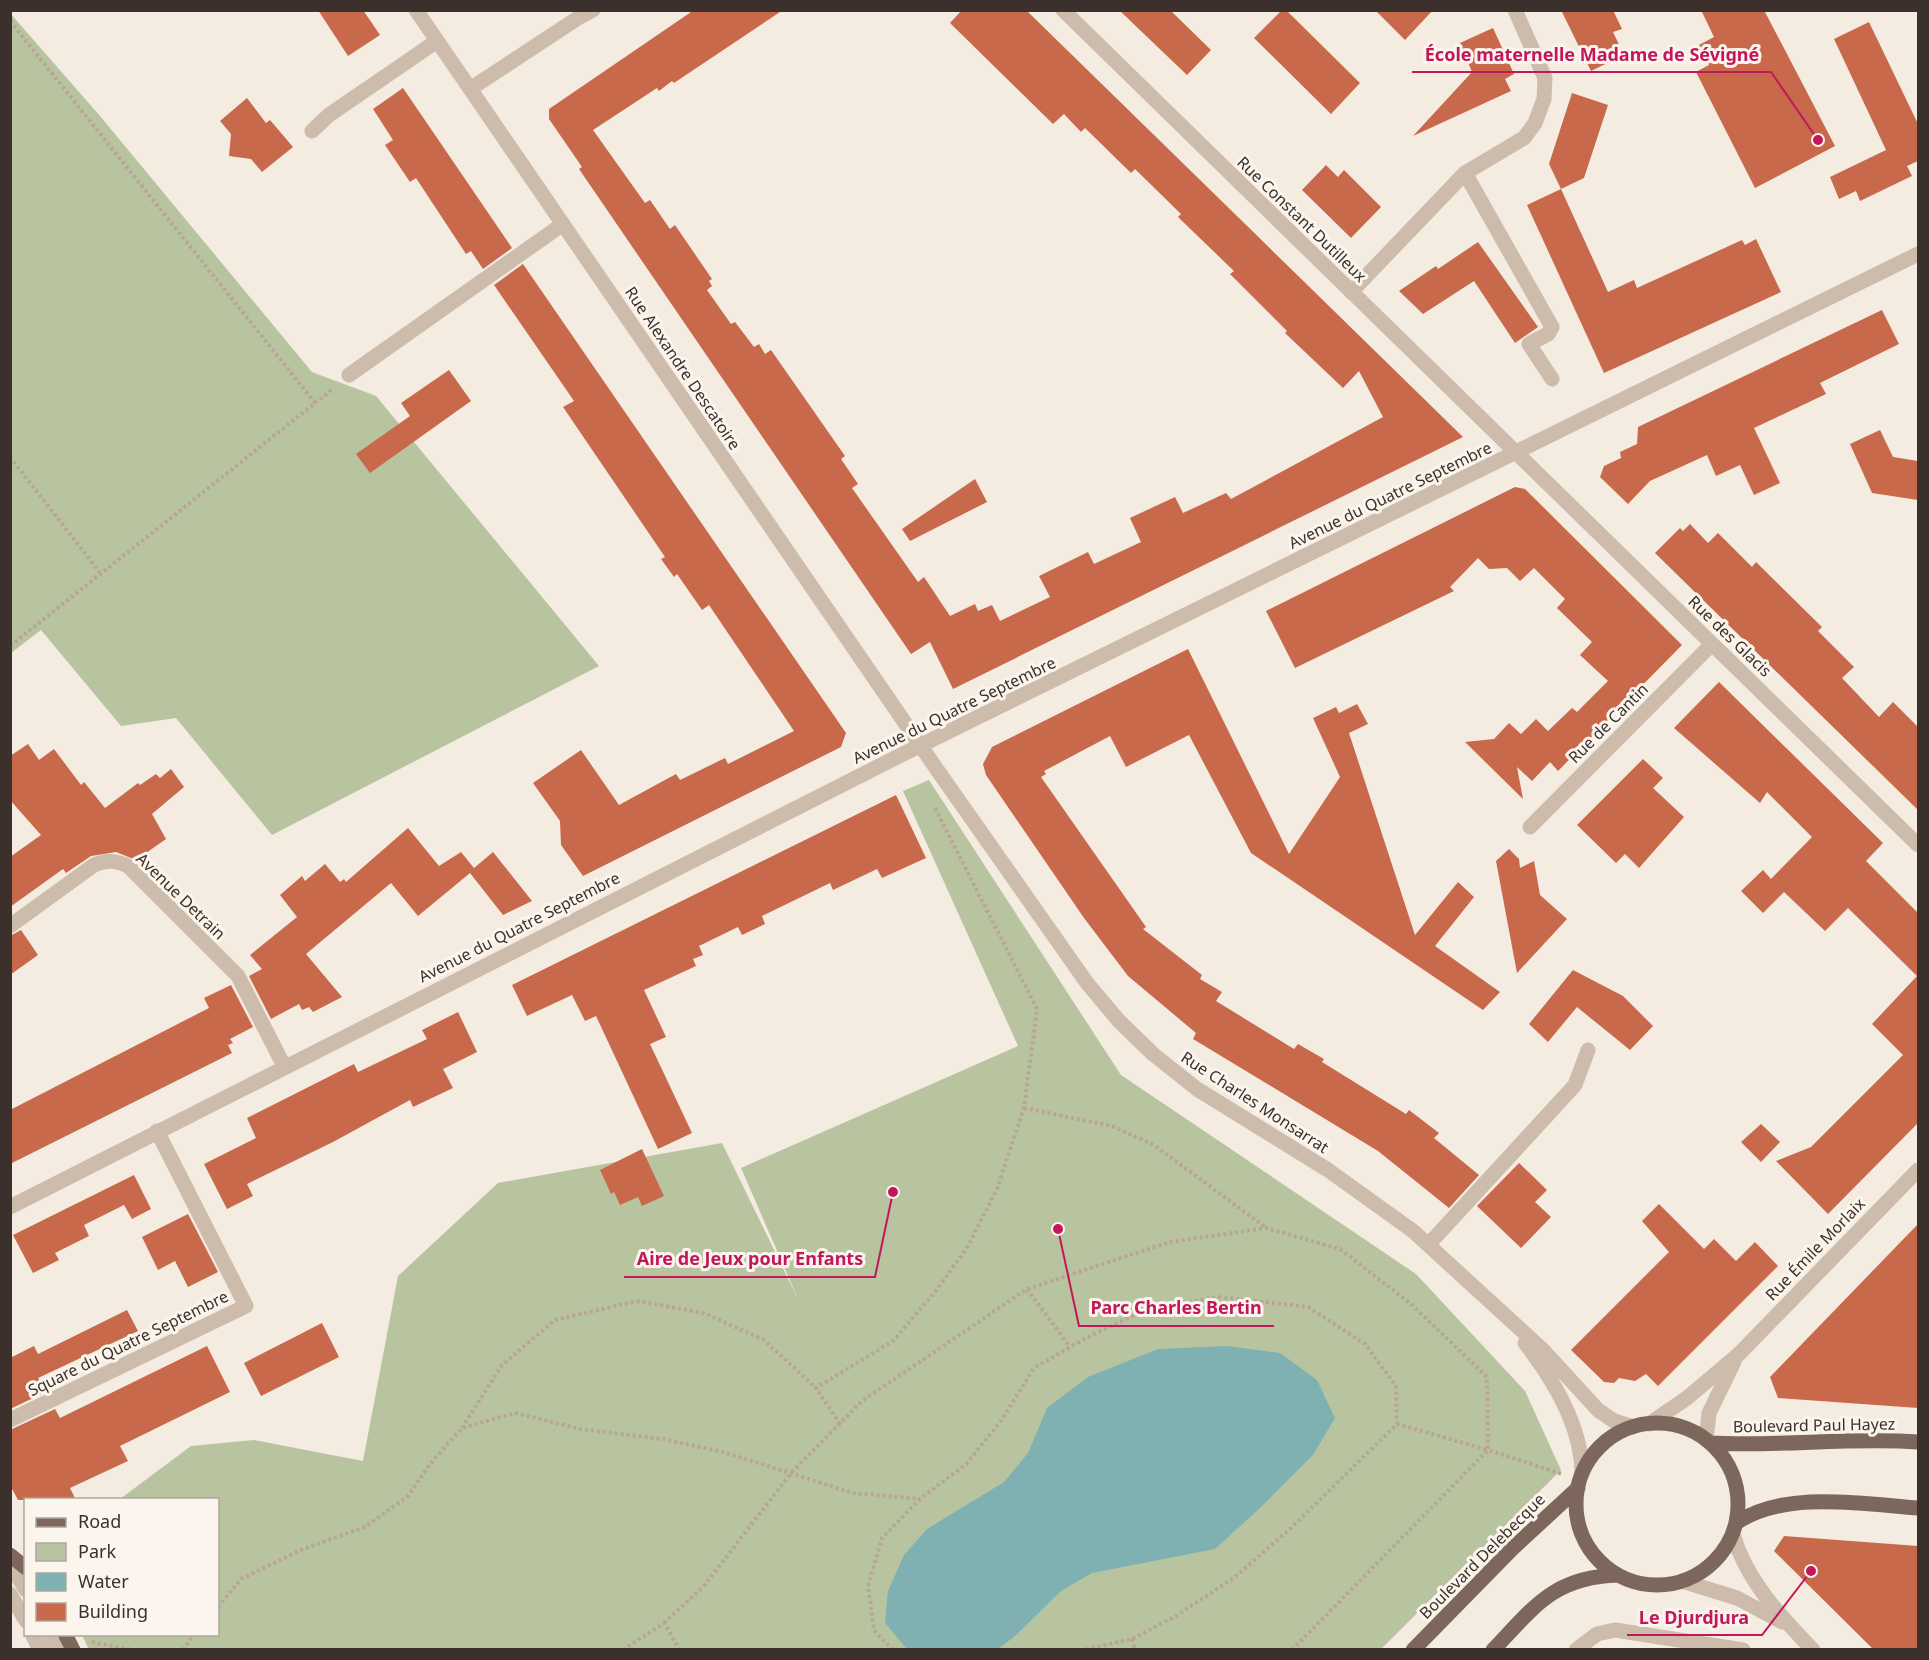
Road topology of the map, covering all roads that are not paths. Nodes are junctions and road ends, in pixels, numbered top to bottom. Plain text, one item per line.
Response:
1 (416, 10) edge
2 (592, 10) edge
3 (1063, 10) edge
4 (1515, 10) edge
5 (437, 41) junction
6 (470, 89) junction
7 (312, 130) dead end
8 (1465, 173) junction
9 (563, 224) junction
10 (1918, 254) edge
11 (1351, 292) junction
12 (349, 375) road end
13 (1552, 379) dead end
14 (1516, 453) junction
15 (1712, 644) junction
16 (921, 745) junction
17 (1530, 827) dead end
18 (1918, 845) edge
19 (10, 926) edge
20 (1588, 1050) dead end
21 (284, 1066) junction
22 (157, 1131) junction
23 (1918, 1170) edge
24 (10, 1207) edge
25 (1428, 1244) junction
26 (1499, 1310) junction
27 (1738, 1354) junction
28 (10, 1420) edge
29 (1649, 1424) junction
30 (1633, 1427) junction
31 (1708, 1442) junction
32 (1918, 1442) edge
33 (1580, 1480) junction
34 (1918, 1508) edge
35 (1734, 1528) junction
36 (10, 1555) edge
37 (10, 1564) edge
38 (24, 1566) edge
39 (1618, 1575) junction
40 (1682, 1581) junction
41 (24, 1587) edge
42 (10, 1594) edge
43 (24, 1618) edge
44 (33, 1636) edge
45 (49, 1636) edge
46 (66, 1636) edge
47 (1801, 1637) junction
48 (40, 1650) edge
49 (56, 1650) edge
50 (73, 1650) edge
51 (1413, 1650) edge
52 (1493, 1650) edge
53 (1576, 1650) edge
54 (1743, 1650) edge
55 (1813, 1650) edge

1 - 5 street, Rue Alexandre Descatoire
2 - 6 street
3 - 11 street, Rue Constant Dutilleux
4 - 8 street
5 - 6 street, Rue Alexandre Descatoire
5 - 7 street
6 - 9 street, Rue Alexandre Descatoire
8 - 11 street
8 - 13 street
9 - 12 street
9 - 16 street, Rue Alexandre Descatoire
10 - 14 street, Avenue du Quatre Septembre
11 - 14 street, Rue Constant Dutilleux
14 - 15 street, Rue des Glacis
14 - 16 street, Avenue du Quatre Septembre
15 - 17 street, Rue de Cantin
15 - 18 street, Rue des Glacis
16 - 21 street, Avenue du Quatre Septembre
16 - 25 street, Rue Charles Monsarrat
19 - 21 street, Avenue Detrain
20 - 25 street
21 - 22 street, Avenue du Quatre Septembre
22 - 24 street, Avenue du Quatre Septembre
22 - 28 street, Square du Quatre Septembre
23 - 27 street, Rue Émile Morlaix
25 - 26 street, Rue Charles Monsarrat
26 - 30 street, Rue Charles Monsarrat
26 - 33 street, Rue Charles Monsarrat
27 - 29 street, Rue Émile Morlaix
27 - 31 street, Rue Émile Morlaix
29 - 30 main road
29 - 31 main road
30 - 33 main road
31 - 32 main road, Boulevard Paul Hayez
31 - 35 main road
33 - 39 main road
33 - 51 main road, Boulevard Delebecque
34 - 35 main road
35 - 40 main road
35 - 47 street
36 - 38 main road
37 - 41 street
39 - 40 main road
39 - 52 main road
40 - 47 street
42 - 43 street
44 - 48 street
45 - 49 street
46 - 50 main road
47 - 55 street
53 - 54 street

